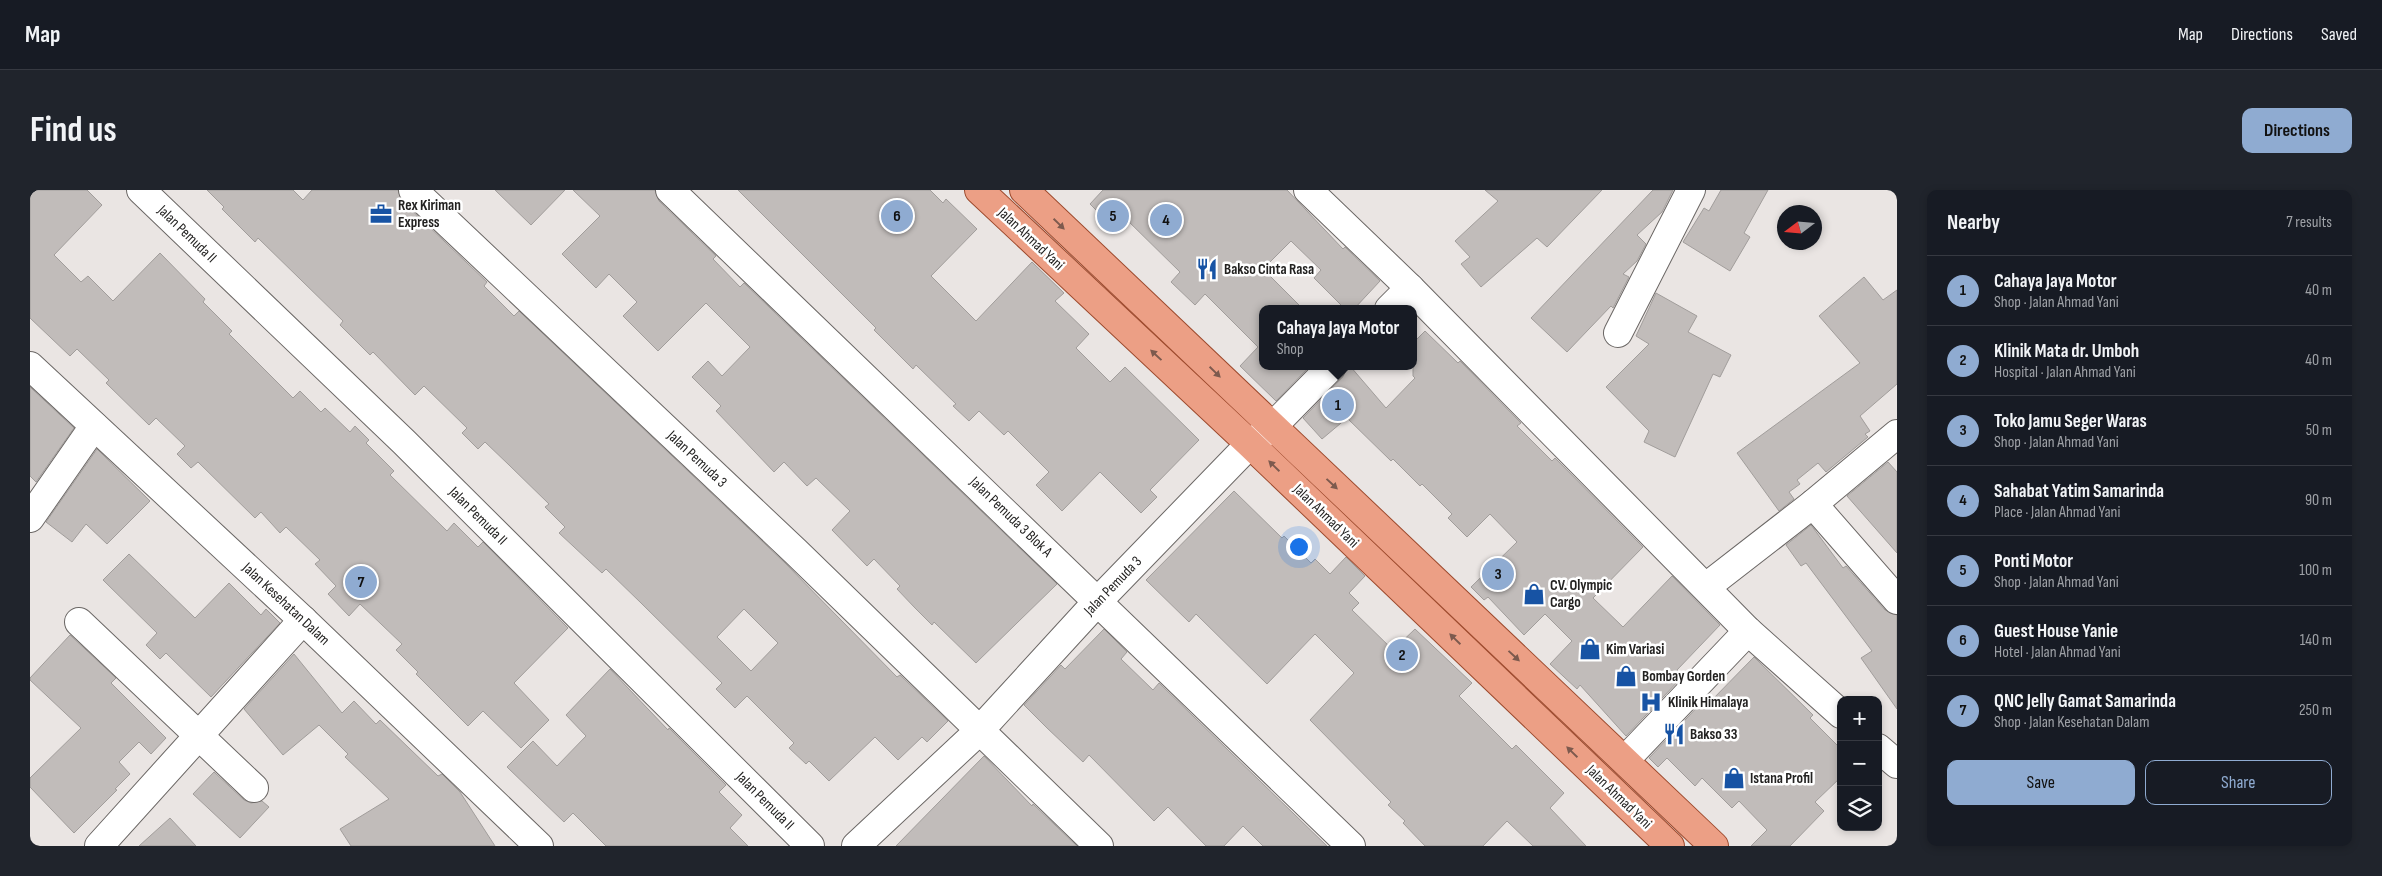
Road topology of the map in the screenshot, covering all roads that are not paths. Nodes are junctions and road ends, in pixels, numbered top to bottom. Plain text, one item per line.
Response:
1 (141, 190) edge
2 (413, 190) edge
3 (670, 190) edge
4 (979, 190) edge
5 (1024, 190) edge
6 (1308, 190) edge
7 (1691, 190) edge
8 (1410, 288) junction
9 (1393, 305) edge
10 (1618, 333) dead end
11 (30, 366) edge
12 (1328, 370) edge
13 (94, 426) junction
14 (1272, 427) junction
15 (1897, 434) edge
16 (1250, 444) junction
17 (1813, 504) junction
18 (30, 518) edge
19 (1706, 587) junction
20 (1897, 600) edge
21 (1098, 601) junction
22 (303, 620) junction
23 (79, 622) dead end
24 (1748, 631) junction
25 (1837, 710) edge
26 (979, 731) junction
27 (201, 735) junction
28 (1882, 751) edge
29 (1625, 760) junction
30 (1897, 764) edge
31 (254, 788) dead end
32 (99, 846) edge
33 (539, 846) edge
34 (810, 846) edge
35 (856, 846) edge
36 (1099, 846) edge
37 (1351, 846) edge
38 (1670, 846) edge
39 (1714, 846) edge

1 - 34 street, Jalan Pemuda II
2 - 26 street, Jalan Pemuda 3
3 - 21 street, Jalan Pemuda 3 Blok A
16 -> 4 main road, Jalan Ahmad Yani
5 -> 14 main road, Jalan Ahmad Yani
6 - 8 street
7 - 10 street
8 - 9 street
8 - 19 street
11 - 13 street, Jalan Kesehatan Dalam
12 - 14 street, Jalan Pemuda 3
13 - 18 street
13 - 22 street, Jalan Kesehatan Dalam
14 - 16 street, Jalan Pemuda 3
14 -> 29 main road, Jalan Ahmad Yani
15 - 17 street
16 - 21 street, Jalan Pemuda 3
38 -> 16 main road, Jalan Ahmad Yani
17 - 19 street
17 - 20 street
19 - 24 street
21 - 26 street, Jalan Pemuda 3
21 - 37 street, Jalan Pemuda 3 Blok A
22 - 27 street
22 - 33 street, Jalan Kesehatan Dalam
23 - 27 street
24 - 25 street
24 - 29 street
26 - 35 street, Jalan Pemuda 3
26 - 36 street, Jalan Pemuda 3
27 - 31 street
27 - 32 street
28 - 30 street
29 - 39 main road, Jalan Ahmad Yani

